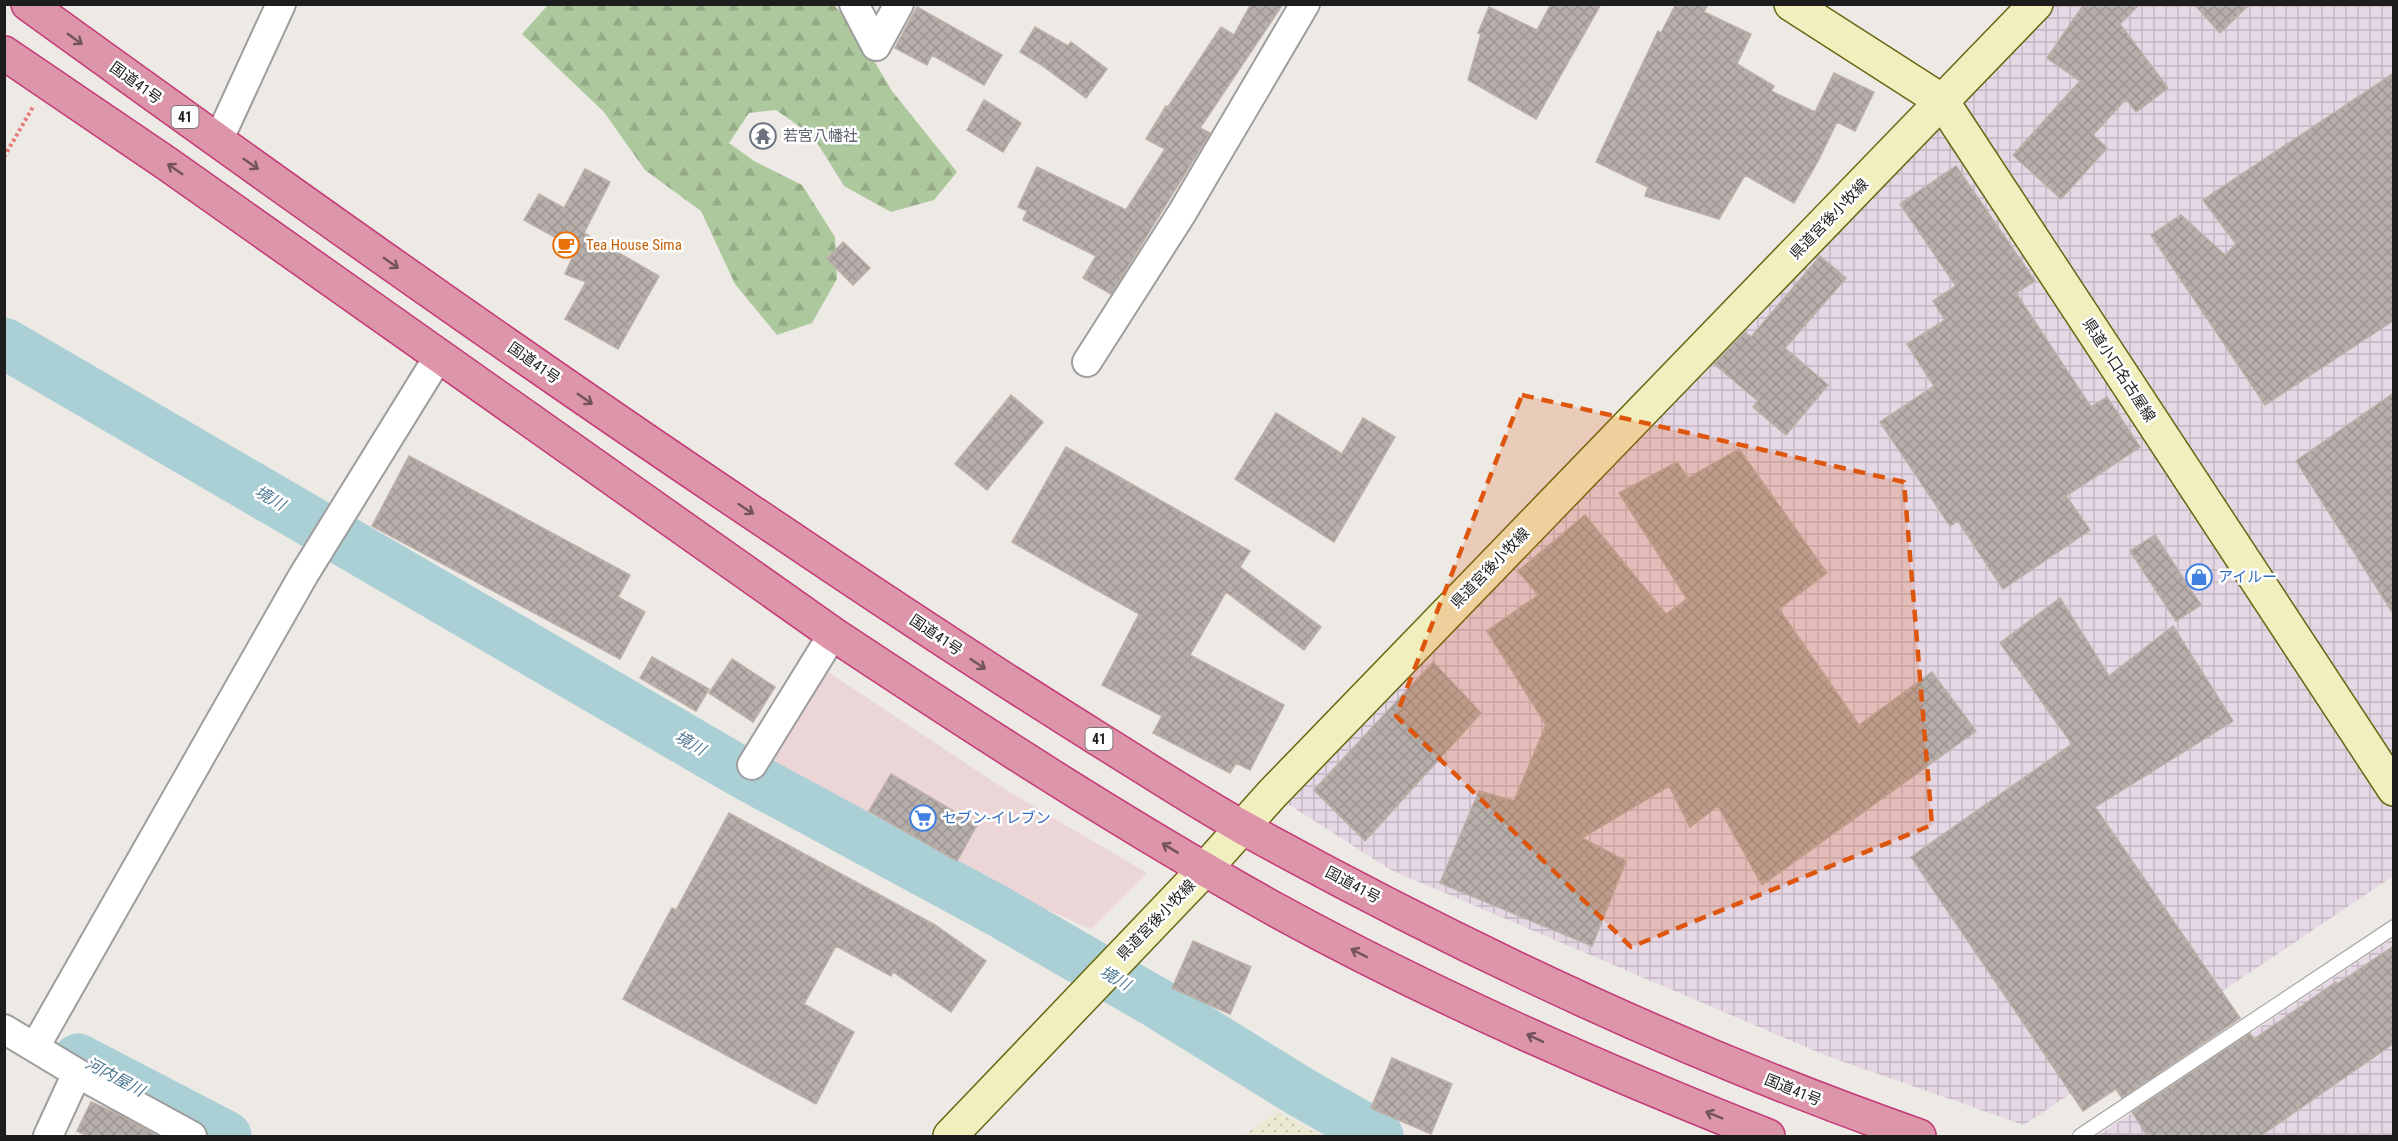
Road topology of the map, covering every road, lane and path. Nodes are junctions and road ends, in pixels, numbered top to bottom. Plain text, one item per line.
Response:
1 (28, 4) edge
2 (281, 4) edge
3 (854, 4) edge
4 (899, 4) edge
5 (1305, 4) edge
6 (1791, 4) edge
7 (2036, 4) edge
8 (4, 53) edge
9 (47, 83) junction
10 (1942, 101) junction
11 (218, 141) junction
12 (4, 157) edge
13 (439, 356) junction
14 (1087, 362) dead end
15 (833, 634) junction
16 (752, 765) dead end
17 (2394, 789) edge
18 (1242, 827) junction
19 (1205, 868) junction
20 (2394, 927) edge
21 (4, 1029) edge
22 (35, 1047) junction
23 (77, 1073) junction
24 (48, 1137) edge
25 (192, 1137) edge
26 (950, 1137) edge
27 (1768, 1137) edge
28 (1918, 1137) edge
29 (2080, 1137) edge

1 -> 11 highway, 国道41号 / 41
2 - 11 street
3 - 4 street
5 - 14 street
6 - 10 main road, 県道小口名古屋線
7 - 10 main road, 県道宮後小牧線
8 - 9 highway
9 - 12 path
13 -> 9 highway
10 - 17 main road, 県道小口名古屋線
10 - 18 main road, 県道宮後小牧線
11 -> 18 highway, 国道41号 / 41
13 - 15 highway
13 - 22 street
15 - 16 street
19 -> 15 highway
18 - 19 main road, 県道宮後小牧線
18 - 28 highway, 国道41号 / 41
19 - 26 main road, 県道宮後小牧線
27 -> 19 highway
20 - 29 lane
21 - 22 street
22 - 23 street
23 - 24 street
23 - 25 street

